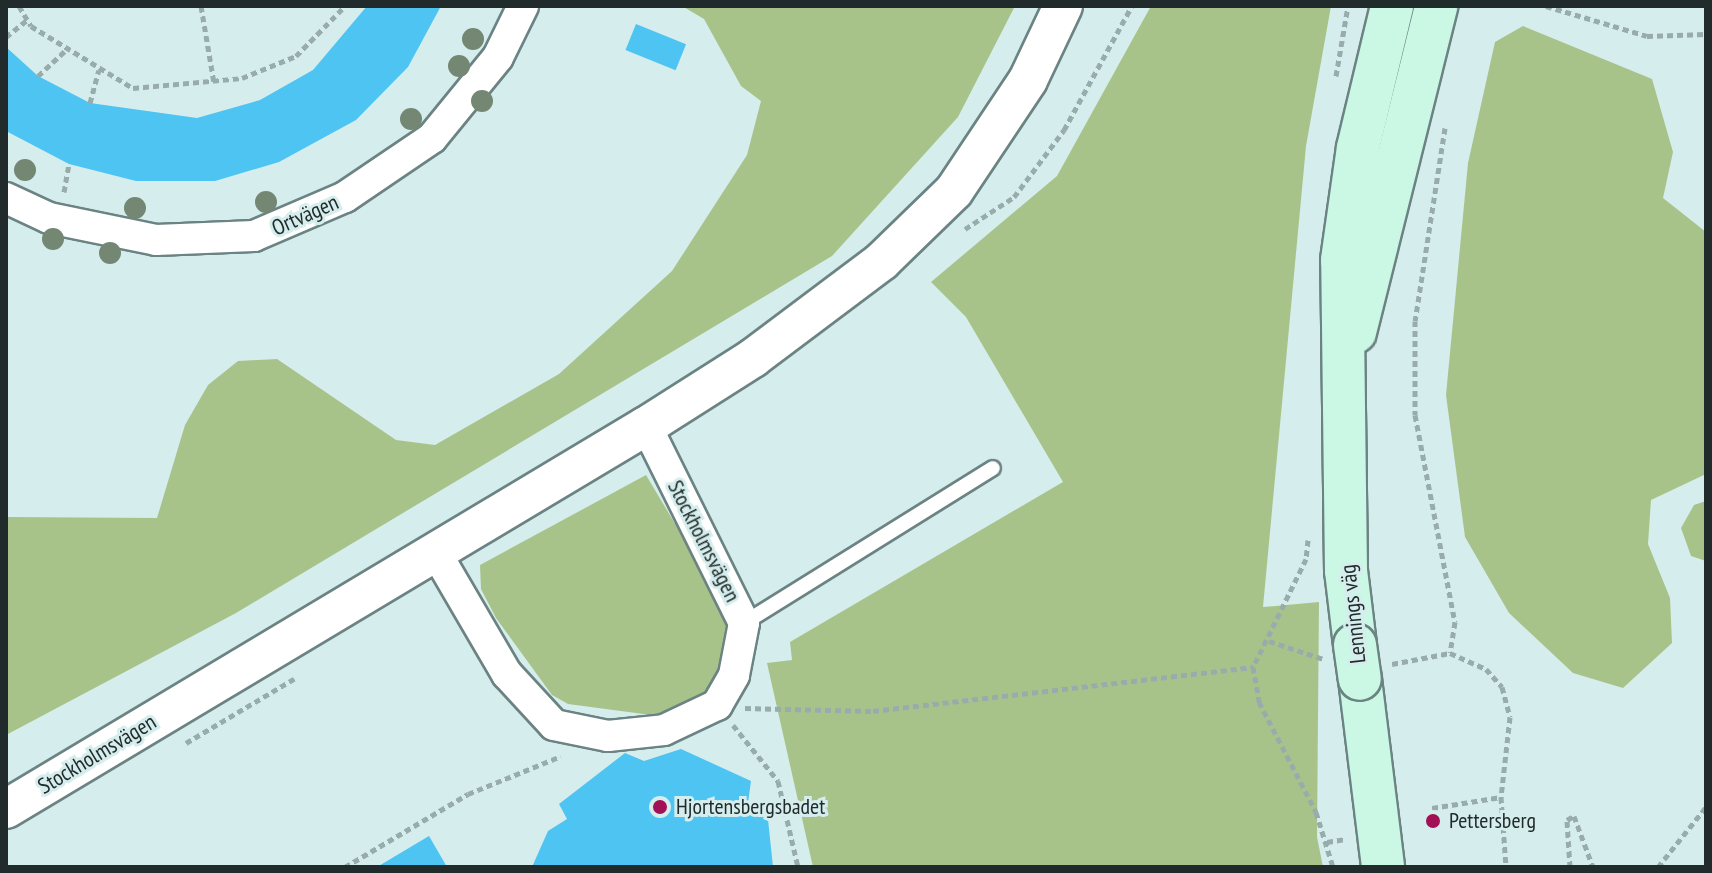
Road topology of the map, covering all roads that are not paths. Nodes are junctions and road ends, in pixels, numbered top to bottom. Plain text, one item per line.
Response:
1 (523, 6) edge
2 (1063, 6) edge
3 (1392, 6) edge
4 (1436, 6) edge
5 (6, 198) edge
6 (1346, 360) junction
7 (646, 426) junction
8 (993, 468) dead end
9 (435, 551) junction
10 (744, 623) junction
11 (6, 809) edge
12 (1383, 867) edge

1 - 5 street, Ortvägen
2 - 7 street, Stockholmsvägen
3 - 6 main road, Lennings väg
4 - 6 main road, Lennings väg
6 - 12 main road, Lennings väg
7 - 9 street, Stockholmsvägen
7 - 10 street, Stockholmsvägen
8 - 10 lane
9 - 10 street, Stockholmsvägen
9 - 11 street, Stockholmsvägen

